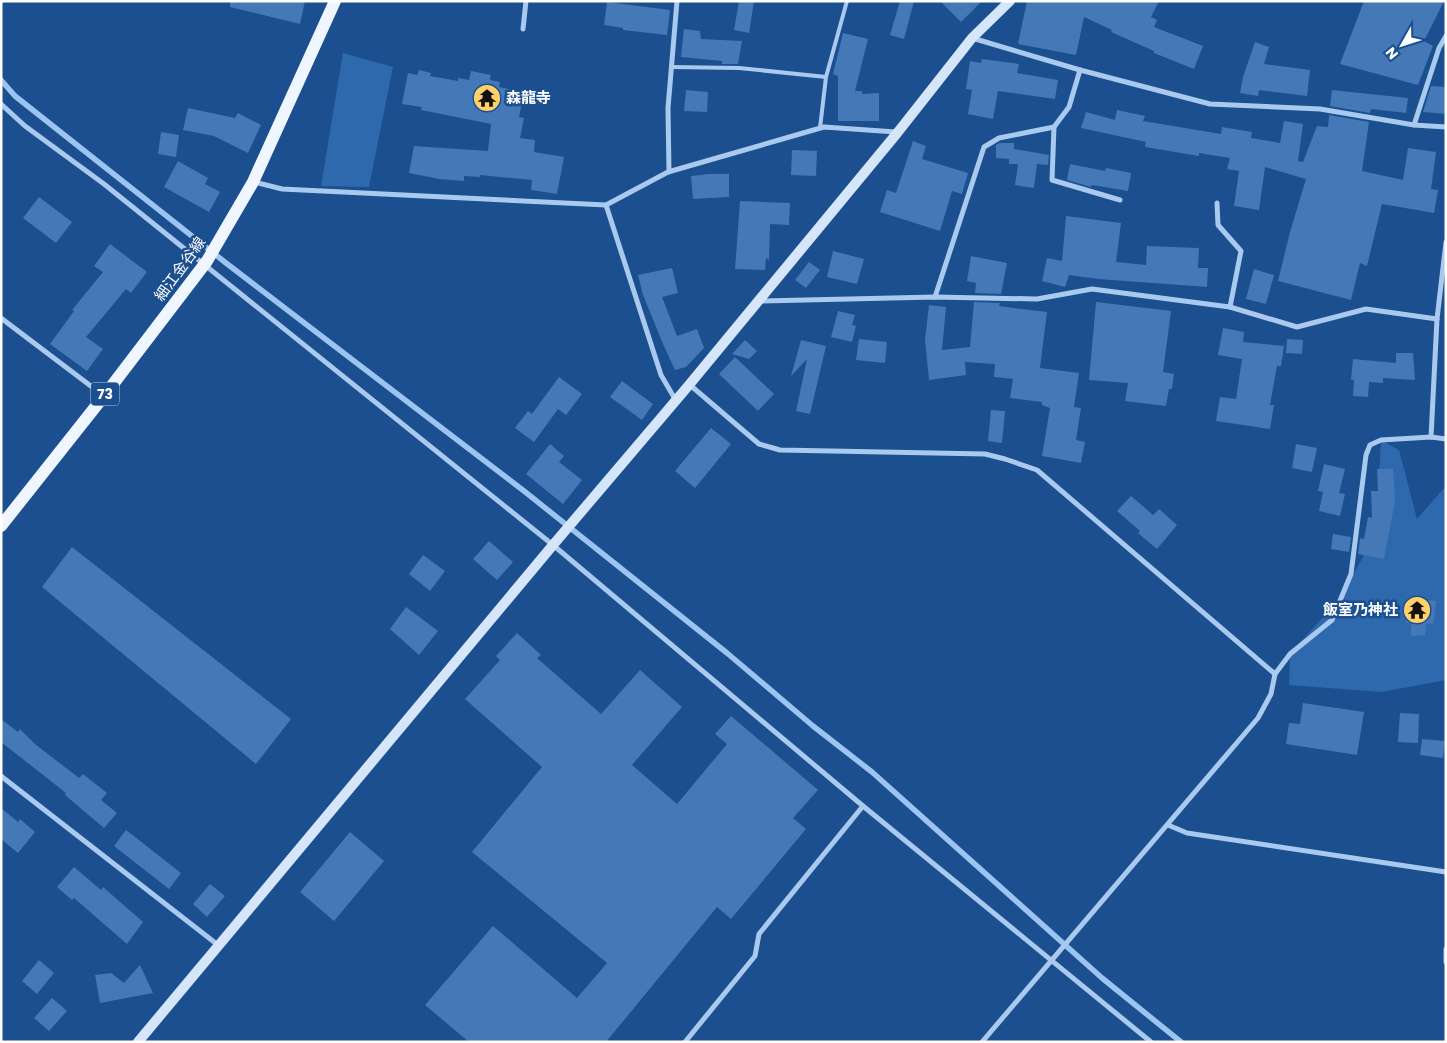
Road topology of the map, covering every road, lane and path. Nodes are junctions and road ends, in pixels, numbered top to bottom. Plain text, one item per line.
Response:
1 (336, 1) edge
2 (526, 1) edge
3 (677, 1) edge
4 (847, 1) edge
5 (1010, 1) edge
6 (522, 29) dead end
7 (1446, 36) edge
8 (972, 38) junction
9 (671, 67) junction
10 (1080, 70) junction
11 (826, 78) junction
12 (1, 104) edge
13 (1414, 125) junction
14 (1054, 127) junction
15 (1446, 127) edge
16 (820, 128) junction
17 (898, 132) junction
18 (669, 172) junction
19 (253, 182) junction
20 (1120, 200) dead end
21 (1217, 203) dead end
22 (606, 205) junction
23 (1446, 242) edge
24 (205, 264) junction
25 (936, 297) junction
26 (758, 301) junction
27 (1230, 307) junction
28 (1, 318) edge
29 (1436, 319) junction
30 (689, 384) junction
31 (104, 396) junction
32 (676, 400) junction
33 (1431, 437) junction
34 (1446, 439) edge
35 (1, 526) edge
36 (553, 545) junction
37 (1275, 674) junction
38 (1, 776) edge
39 (863, 806) junction
40 (1168, 825) junction
41 (1446, 872) edge
42 (218, 945) junction
43 (1446, 949) edge
44 (1050, 961) junction
45 (1446, 962) edge
46 (138, 1042) edge
47 (685, 1042) edge
48 (982, 1042) edge
49 (1151, 1042) edge

1 - 19 main road, 細江金谷線 / 73
2 - 6 street
3 - 9 street
4 - 11 lane
5 - 8 street
7 - 13 street
8 - 10 street
8 - 17 street
9 - 11 lane
9 - 18 street
10 - 13 street
10 - 14 street
11 - 16 lane
12 - 24 street
13 - 15 street
14 - 20 street
14 - 25 street
16 - 17 street
16 - 18 street
17 - 26 street
18 - 22 street
19 - 22 street
19 - 24 main road, 細江金谷線 / 73
21 - 27 street
22 - 32 street
23 - 29 street
24 - 31 main road, 細江金谷線 / 73
24 - 36 street
25 - 26 street
25 - 27 street
26 - 30 street
27 - 29 street
28 - 31 street
29 - 33 street
30 - 32 street
30 - 37 street
31 - 35 main road, 細江金谷線 / 73
32 - 36 street
33 - 34 street
33 - 37 street
36 - 39 street
36 - 42 street
37 - 40 street
38 - 42 street
39 - 44 street
39 - 47 street
40 - 41 street
40 - 44 street
42 - 46 street
43 - 45 street
44 - 48 street
44 - 49 street

